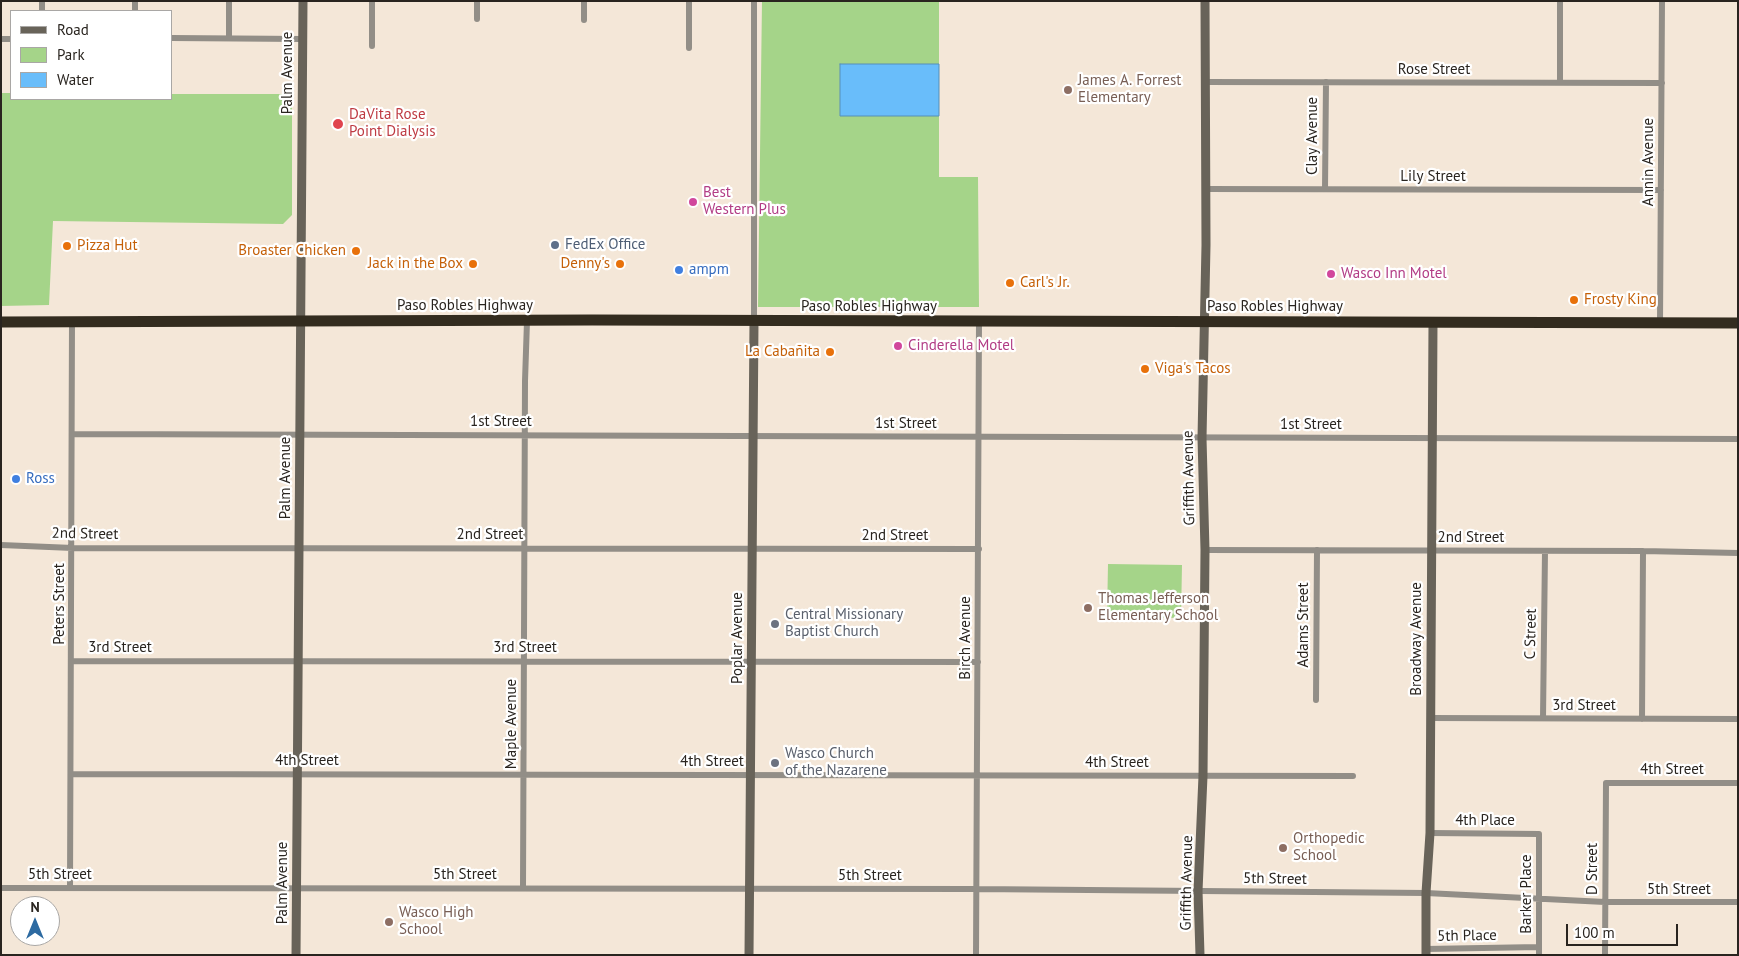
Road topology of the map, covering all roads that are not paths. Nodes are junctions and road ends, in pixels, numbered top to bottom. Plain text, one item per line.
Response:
1 (229, 1) edge
2 (302, 1) edge
3 (372, 1) edge
4 (477, 1) edge
5 (584, 1) edge
6 (689, 1) edge
7 (754, 1) edge
8 (1205, 1) edge
9 (1560, 1) edge
10 (1662, 1) edge
11 (477, 19) dead end
12 (584, 20) dead end
13 (172, 38) edge
14 (229, 38) junction
15 (302, 39) junction
16 (372, 46) dead end
17 (689, 48) dead end
18 (1206, 82) junction
19 (1326, 82) junction
20 (1560, 82) junction
21 (1662, 83) junction
22 (1206, 190) junction
23 (1325, 190) junction
24 (1661, 190) junction
25 (301, 320) junction
26 (527, 321) junction
27 (1, 322) edge
28 (72, 322) junction
29 (754, 322) junction
30 (979, 322) junction
31 (1204, 322) junction
32 (1433, 323) junction
33 (1660, 323) junction
34 (1738, 324) edge
35 (73, 434) junction
36 (300, 434) junction
37 (526, 434) junction
38 (753, 436) junction
39 (978, 437) junction
40 (1202, 438) junction
41 (1432, 438) junction
42 (1738, 439) edge
43 (1, 545) edge
44 (299, 547) junction
45 (526, 547) junction
46 (72, 548) junction
47 (752, 548) junction
48 (979, 549) junction
49 (1205, 550) junction
50 (1317, 550) junction
51 (1432, 550) junction
52 (1544, 550) junction
53 (1644, 551) junction
54 (1738, 554) edge
55 (298, 660) junction
56 (72, 661) junction
57 (525, 661) junction
58 (751, 661) junction
59 (978, 662) junction
60 (1316, 700) dead end
61 (1430, 718) junction
62 (1543, 718) junction
63 (1642, 719) junction
64 (1738, 719) edge
65 (71, 774) junction
66 (298, 774) junction
67 (524, 774) junction
68 (750, 774) junction
69 (977, 775) junction
70 (1204, 776) junction
71 (1353, 776) dead end
72 (1606, 783) joint
73 (1738, 783) edge
74 (1430, 833) junction
75 (1540, 834) joint
76 (297, 886) junction
77 (523, 887) junction
78 (1, 888) edge
79 (70, 888) junction
80 (750, 888) junction
81 (976, 889) junction
82 (1198, 891) junction
83 (1426, 893) junction
84 (1539, 898) junction
85 (1606, 902) junction
86 (1738, 902) edge
87 (1539, 947) junction
88 (1426, 952) edge
89 (296, 955) edge
90 (749, 955) edge
91 (976, 955) edge
92 (1200, 955) edge
93 (1539, 955) edge
94 (1605, 955) edge

1 - 14 street
2 - 15 main road, Palm Avenue
3 - 16 street
4 - 11 street
5 - 12 street
6 - 17 street
7 - 29 street
8 - 18 main road, Griffith Avenue
9 - 20 street
10 - 21 street, Annin Avenue
13 - 14 street
14 - 15 street
15 - 25 main road, Palm Avenue
18 - 19 street, Rose Street
18 - 22 main road, Griffith Avenue
19 - 20 street, Rose Street
19 - 23 street, Clay Avenue
20 - 21 street, Rose Street
21 - 24 street, Annin Avenue
22 - 23 street, Lily Street
22 - 31 main road, Griffith Avenue
23 - 24 street, Lily Street
24 - 33 street, Annin Avenue
25 - 26 highway, Paso Robles Highway
25 - 28 highway, Paso Robles Highway
25 - 36 main road, Palm Avenue
26 - 29 highway, Paso Robles Highway
26 - 37 street, Maple Avenue
27 - 28 highway, Paso Robles Highway
28 - 35 street, Peters Street
29 - 30 highway, Paso Robles Highway
29 - 38 main road, Poplar Avenue
30 - 31 highway, Paso Robles Highway
30 - 39 street, Birch Avenue
31 - 32 highway, Paso Robles Highway
31 - 40 main road, Griffith Avenue
32 - 33 highway, Paso Robles Highway
32 - 41 main road, Broadway Avenue
33 - 34 highway, Paso Robles Highway
35 - 36 street, 1st Street
35 - 46 street, Peters Street
36 - 37 street, 1st Street
36 - 44 main road, Palm Avenue
37 - 38 street, 1st Street
37 - 45 street, Maple Avenue
38 - 39 street, 1st Street
38 - 47 main road, Poplar Avenue
39 - 40 street, 1st Street
39 - 48 street, Birch Avenue
40 - 41 street, 1st Street
40 - 49 main road, Griffith Avenue
41 - 42 street, 1st Street
41 - 51 main road, Broadway Avenue
43 - 46 street, 2nd Street
44 - 45 street, 2nd Street
44 - 46 street, 2nd Street
44 - 55 main road, Palm Avenue
45 - 47 street, 2nd Street
45 - 57 street, Maple Avenue
46 - 56 street, Peters Street
47 - 48 street, 2nd Street
47 - 58 main road, Poplar Avenue
48 - 59 street, Birch Avenue
49 - 50 street, 2nd Street
49 - 70 main road, Griffith Avenue
50 - 51 street, 2nd Street
50 - 60 street, Adams Street
51 - 52 street, 2nd Street
51 - 61 main road, Broadway Avenue
52 - 53 street, 2nd Street
52 - 62 street, C Street
53 - 54 street, 2nd Street
53 - 63 street
55 - 56 street, 3rd Street
55 - 57 street, 3rd Street
55 - 66 main road, Palm Avenue
56 - 65 street, Peters Street
57 - 58 street, 3rd Street
57 - 67 street, Maple Avenue
58 - 59 street, 3rd Street
58 - 68 main road, Poplar Avenue
59 - 69 street, Birch Avenue
61 - 62 street, 3rd Street
61 - 74 main road, Broadway Avenue
62 - 63 street, 3rd Street
63 - 64 street, 3rd Street
65 - 66 street, 4th Street
65 - 79 street, Peters Street
66 - 67 street, 4th Street
66 - 76 main road, Palm Avenue
67 - 68 street, 4th Street
67 - 77 street, Maple Avenue
68 - 69 street, 4th Street
68 - 80 main road, Poplar Avenue
69 - 70 street, 4th Street
69 - 81 street, Birch Avenue
70 - 71 street, 4th Street
70 - 82 main road, Griffith Avenue
72 - 73 street, 4th Street
72 - 85 street, D Street
74 - 75 street, 4th Place
74 - 83 main road, Broadway Avenue
75 - 84 street, Barker Place
76 - 77 street, 5th Street
76 - 79 street, 5th Street
76 - 89 main road, Palm Avenue
77 - 80 street, 5th Street
78 - 79 street, 5th Street
80 - 81 street, 5th Street
80 - 90 main road, Poplar Avenue
81 - 82 street, 5th Street
81 - 91 street, Birch Avenue
82 - 83 street, 5th Street
82 - 92 main road, Griffith Avenue
83 - 84 street, 5th Street
83 - 88 main road, Broadway Avenue
84 - 85 street, 5th Street
84 - 87 street, Barker Place
85 - 86 street, 5th Street
85 - 94 street, D Street
87 - 88 street, 5th Place
87 - 93 street, Barker Place

